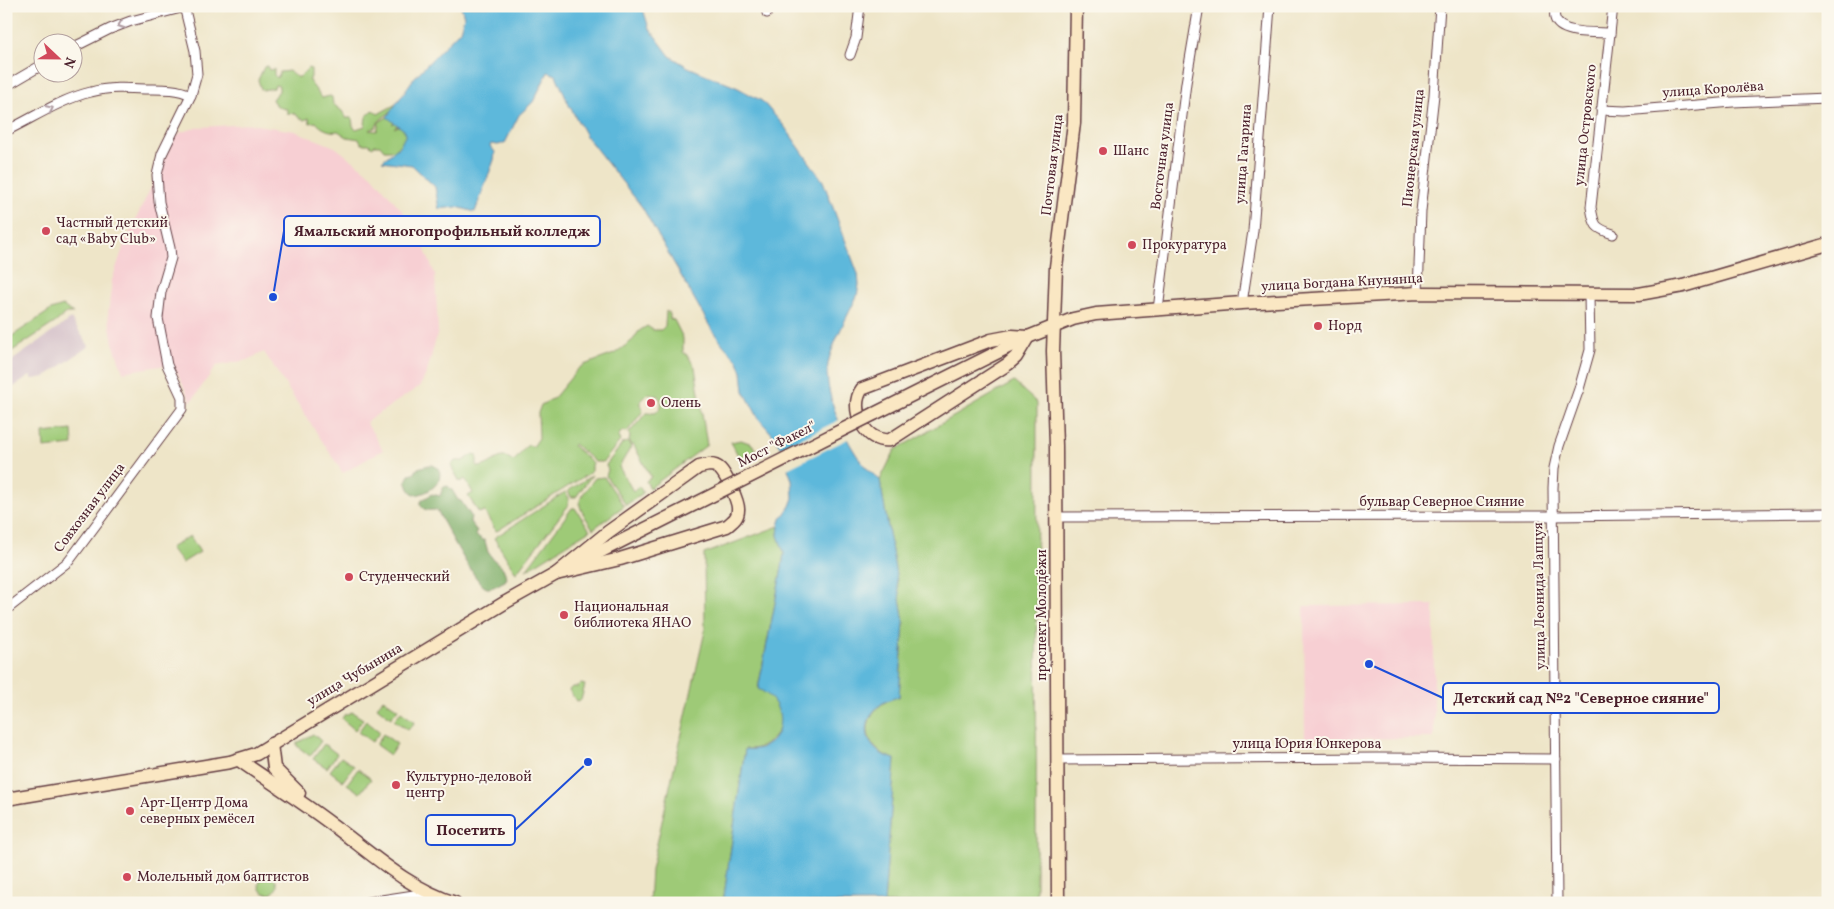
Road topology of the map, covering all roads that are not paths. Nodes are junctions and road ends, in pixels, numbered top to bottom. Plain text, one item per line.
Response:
1 (860, 6) edge
2 (1076, 6) edge
3 (1199, 6) edge
4 (1270, 6) edge
5 (1440, 6) edge
6 (1555, 6) edge
7 (1613, 6) edge
8 (184, 7) edge
9 (1610, 33) junction
10 (82, 43) edge
11 (850, 55) dead end
12 (32, 71) edge
13 (6, 86) edge
14 (191, 94) junction
15 (1828, 98) edge
16 (1601, 110) junction
17 (6, 132) edge
18 (1613, 234) dead end
19 (1828, 244) edge
20 (1418, 293) junction
21 (1589, 295) junction
22 (1242, 303) junction
23 (1158, 310) junction
24 (1053, 326) junction
25 (1028, 337) junction
26 (874, 414) joint
27 (695, 504) joint
28 (1828, 513) edge
29 (1553, 516) junction
30 (1056, 517) junction
31 (556, 574) junction
32 (6, 610) edge
33 (271, 744) junction
34 (1556, 759) junction
35 (239, 760) junction
36 (1058, 760) junction
37 (6, 799) edge
38 (330, 822) junction
39 (453, 902) edge
40 (362, 903) edge
41 (1058, 903) edge
42 (1557, 903) edge

1 - 11 street
2 - 24 street, Почтовая улица
3 - 23 street, Восточная улица
4 - 22 street, улица Гагарина
5 - 20 street, Пионерская улица
6 - 9 street
7 - 9 street, улица Островского
8 -> 10 street
8 - 14 street
9 - 16 street, улица Островского
12 - 13 street
17 -> 14 street
14 - 32 street, Совхозная улица
15 - 16 street, улица Королёва
16 - 18 street, улица Островского
19 - 21 street, улица Богдана Кнунянца
20 - 21 street, улица Богдана Кнунянца
20 - 22 street, улица Богдана Кнунянца
21 - 29 street, улица Леонида Лапцуя
22 - 23 street, улица Богдана Кнунянца
23 - 24 street, улица Богдана Кнунянца
24 - 25 street, улица Богдана Кнунянца
24 - 30 street, проспект Молодёжи
25 - 25 street
25 - 26 street, улица Богдана Кнунянца
26 - 27 street, Мост "Факел", bridge
27 - 31 street, улица Чубынина
28 - 29 street, бульвар Северное Сияние
29 - 30 street, бульвар Северное Сияние
29 - 34 street, улица Леонида Лапцуя
30 - 36 street, проспект Молодёжи
31 - 31 street
31 - 33 street, улица Чубынина
33 - 35 street, улица Чубынина
33 - 38 street
34 - 36 street, улица Юрия Юнкерова
34 - 42 street, улица Леонида Лапцуя
35 - 37 street, улица Чубынина
35 - 38 street
36 - 41 street, проспект Молодёжи
38 - 39 street
39 - 40 street

